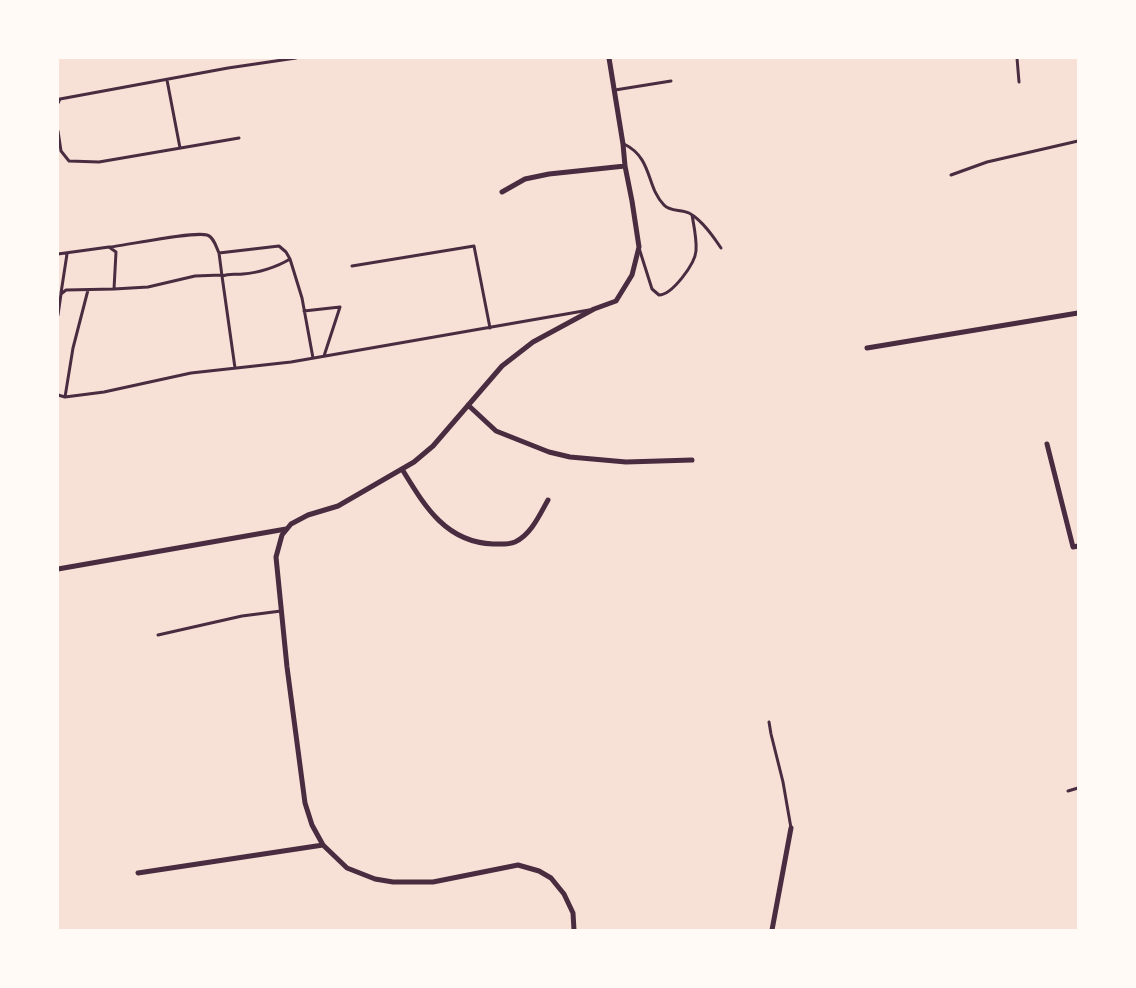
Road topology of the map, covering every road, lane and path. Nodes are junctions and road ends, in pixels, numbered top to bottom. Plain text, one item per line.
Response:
1 (296, 58) edge
2 (609, 58) edge
3 (1017, 58) edge
4 (167, 80) junction
5 (671, 81) dead end
6 (1019, 82) dead end
7 (614, 90) junction
8 (58, 103) edge
9 (58, 131) edge
10 (239, 138) dead end
11 (1078, 141) edge
12 (623, 144) junction
13 (180, 148) junction
14 (625, 166) junction
15 (951, 175) dead end
16 (502, 192) dead end
17 (692, 215) junction
18 (639, 247) junction
19 (109, 248) junction
20 (722, 248) dead end
21 (219, 253) junction
22 (58, 254) edge
23 (67, 254) junction
24 (290, 259) junction
25 (352, 266) dead end
26 (222, 276) junction
27 (114, 289) junction
28 (88, 290) junction
29 (61, 294) junction
30 (594, 309) junction
31 (304, 311) junction
32 (1078, 313) edge
33 (58, 315) edge
34 (490, 328) junction
35 (867, 348) dead end
36 (324, 356) junction
37 (313, 358) junction
38 (235, 368) junction
39 (58, 395) edge
40 (65, 397) junction
41 (468, 405) junction
42 (1047, 444) dead end
43 (692, 460) dead end
44 (402, 469) junction
45 (548, 500) dead end
46 (286, 529) junction
47 (1076, 547) edge
48 (58, 568) edge
49 (281, 611) junction
50 (158, 635) dead end
51 (769, 722) dead end
52 (1078, 788) edge
53 (1068, 791) dead end
54 (791, 828) joint
55 (323, 845) junction
56 (138, 873) dead end
57 (574, 930) edge
58 (772, 930) edge

1 - 4 lane
2 - 7 street
3 - 6 lane
4 - 8 lane
4 - 13 lane
5 - 7 lane
7 - 12 street
9 - 13 lane
10 - 13 lane
11 - 15 lane
12 - 14 street
12 - 17 lane
14 - 16 street
14 - 18 street
17 - 18 lane
17 - 20 lane
18 - 30 street
19 - 21 lane
19 - 23 lane
19 - 27 lane
21 - 24 lane
21 - 26 lane
22 - 23 lane
23 - 29 lane
24 - 26 lane
24 - 31 lane
25 - 34 lane
26 - 27 lane
26 - 38 lane
27 - 28 lane
28 - 29 lane
28 - 40 lane
29 - 33 lane
30 - 34 lane
30 - 41 street
31 - 36 lane
31 - 37 lane
32 - 35 street
34 - 36 lane
36 - 37 lane
37 - 38 lane
38 - 40 lane
39 - 40 lane
41 - 43 street
41 - 44 street
42 - 47 street
44 - 45 street
44 - 46 street
46 - 48 street
46 - 49 street
49 - 50 lane
49 - 55 street
51 - 54 lane
52 - 53 lane
54 - 58 street
55 - 56 street
55 - 57 street

